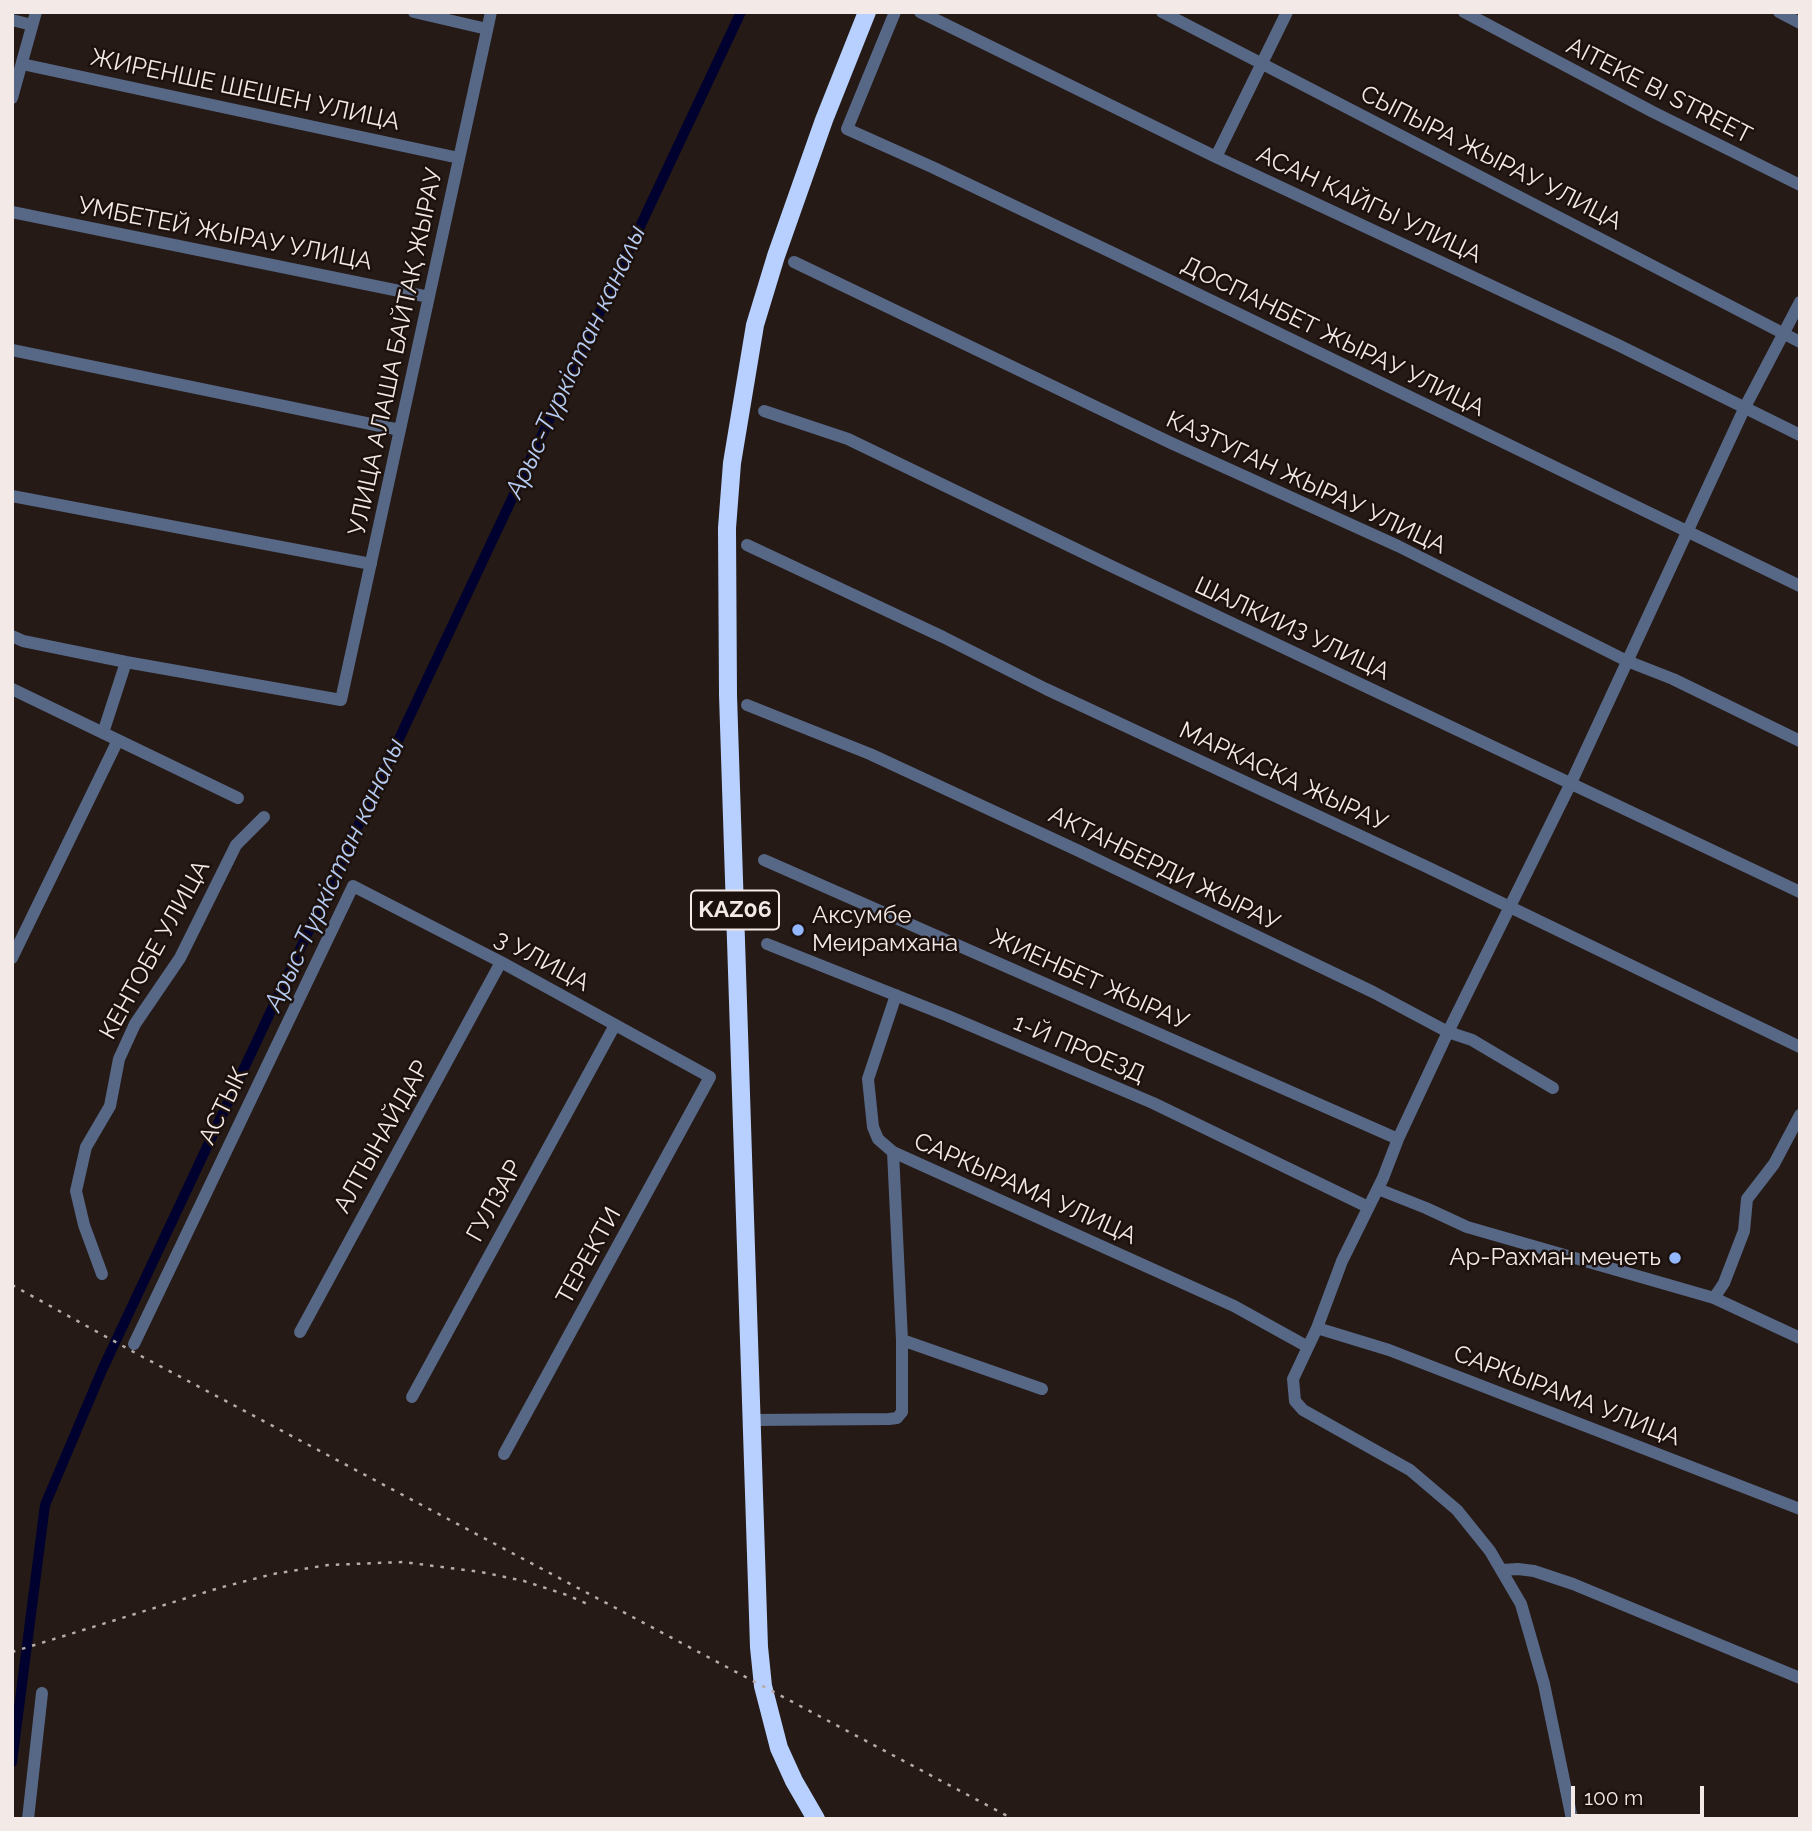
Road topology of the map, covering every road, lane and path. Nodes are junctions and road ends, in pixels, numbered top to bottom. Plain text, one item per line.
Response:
1 (415, 12) edge
2 (491, 12) edge
3 (855, 12) edge
4 (867, 12) edge
5 (895, 12) edge
6 (920, 12) edge
7 (1163, 12) edge
8 (1287, 12) edge
9 (1464, 12) edge
10 (1779, 12) edge
11 (34, 18) edge
12 (12, 20) edge
13 (1800, 23) edge
14 (487, 29) junction
15 (1261, 62) junction
16 (22, 64) junction
17 (12, 97) edge
18 (1216, 157) junction
19 (459, 158) junction
20 (1800, 185) edge
21 (12, 212) edge
22 (794, 262) dead end
23 (429, 297) junction
24 (1800, 302) edge
25 (1782, 333) junction
26 (1800, 342) edge
27 (12, 349) edge
28 (1745, 407) junction
29 (764, 411) dead end
30 (400, 430) junction
31 (1800, 435) edge
32 (12, 496) edge
33 (1688, 532) junction
34 (747, 545) dead end
35 (371, 564) junction
36 (1800, 586) edge
37 (12, 636) edge
38 (1627, 661) junction
39 (126, 662) junction
40 (12, 689) edge
41 (747, 705) dead end
42 (103, 733) junction
43 (118, 740) junction
44 (1800, 741) edge
45 (1570, 785) junction
46 (238, 798) dead end
47 (264, 817) dead end
48 (764, 860) dead end
49 (353, 886) joint
50 (1800, 892) edge
51 (1510, 908) junction
52 (767, 944) dead end
53 (12, 958) edge
54 (501, 962) junction
55 (896, 995) junction
56 (615, 1025) junction
57 (1448, 1032) junction
58 (1800, 1048) edge
59 (710, 1077) joint
60 (1553, 1088) dead end
61 (1800, 1115) edge
62 (1398, 1139) junction
63 (893, 1152) junction
64 (1378, 1189) junction
65 (1368, 1207) junction
66 (102, 1274) dead end
67 (1714, 1298) junction
68 (1317, 1328) junction
69 (300, 1332) dead end
70 (1800, 1338) edge
71 (902, 1340) junction
72 (134, 1344) dead end
73 (1308, 1347) junction
74 (1042, 1389) dead end
75 (412, 1396) dead end
76 (751, 1420) junction
77 (504, 1454) dead end
78 (1800, 1509) edge
79 (1502, 1570) junction
80 (1800, 1678) edge
81 (42, 1693) dead end
82 (28, 1819) edge
83 (802, 1819) edge
84 (816, 1819) edge
85 (1572, 1819) edge

1 - 14 street
2 - 14 street, УЛИЦА АЛАША БАЙТАҚ ЖЫРАУ
3 - 83 highway, KАZ06
4 - 76 highway, KАZ06
5 - 33 street, ДОСПАНБЕТ ЖЫРАУ УЛИЦА
6 - 18 street, АСАН КАЙГЫ УЛИЦА
7 - 15 street, СЫПЫРА ЖЫРАУ УЛИЦА
8 - 15 street
9 - 20 street, AITEKE BI STREET
10 - 13 street
11 - 12 street
11 - 16 street
14 - 19 street, УЛИЦА АЛАША БАЙТАҚ ЖЫРАУ
15 - 18 street
15 - 25 street, СЫПЫРА ЖЫРАУ УЛИЦА
16 - 17 street
16 - 19 street, ЖИРЕНШЕ ШЕШЕН УЛИЦА
18 - 28 street, АСАН КАЙГЫ УЛИЦА
19 - 23 street, УЛИЦА АЛАША БАЙТАҚ ЖЫРАУ
21 - 23 street, УМБЕТЕЙ ЖЫРАУ УЛИЦА
22 - 38 street, КАЗТУГАН ЖЫРАУ УЛИЦА
23 - 30 street, УЛИЦА АЛАША БАЙТАҚ ЖЫРАУ
24 - 25 street
25 - 26 street, СЫПЫРА ЖЫРАУ УЛИЦА
25 - 28 street
27 - 30 street
28 - 31 street, АСАН КАЙГЫ УЛИЦА
28 - 33 street
29 - 45 street, ШАЛКИИЗ УЛИЦА
30 - 35 street, УЛИЦА АЛАША БАЙТАҚ ЖЫРАУ
32 - 35 street
33 - 36 street, ДОСПАНБЕТ ЖЫРАУ УЛИЦА
33 - 38 street
34 - 51 street, МАРКАСКА ЖЫРАУ
35 - 39 street, УЛИЦА АЛАША БАЙТАҚ ЖЫРАУ
37 - 39 street
38 - 44 street, КАЗТУГАН ЖЫРАУ УЛИЦА
38 - 45 street
39 - 42 street
40 - 42 street
41 - 57 street, АКТАНБЕРДИ ЖЫРАУ
42 - 43 street
43 - 46 street
43 - 53 street
45 - 50 street, ШАЛКИИЗ УЛИЦА
45 - 51 street
47 - 66 street, КЕНТОБЕ УЛИЦА
48 - 62 street, ЖИЕНБЕТ ЖЫРАУ
49 - 54 street, 3 УЛИЦА
49 - 72 street, АСТЫК
51 - 57 street
51 - 58 street, МАРКАСКА ЖЫРАУ
52 - 55 street, 1-Й ПРОЕЗД
54 - 56 street, 3 УЛИЦА
54 - 69 street, АЛТЫНАЙДАР
55 - 63 street
55 - 65 street, 1-Й ПРОЕЗД
56 - 59 street, 3 УЛИЦА
56 - 75 street, ГУЛЗАР
57 - 60 street, АКТАНБЕРДИ ЖЫРАУ
57 - 62 street
59 - 77 street, ТЕРЕКТИ
61 - 67 street
62 - 64 street
63 - 71 street, САРКЫРАМА УЛИЦА
63 - 73 street, САРКЫРАМА УЛИЦА
64 - 65 street
64 - 67 street
65 - 68 street
67 - 70 street
68 - 73 street
68 - 78 street, САРКЫРАМА УЛИЦА
71 - 74 street
71 - 76 street, САРКЫРАМА УЛИЦА
73 - 79 street
76 - 84 highway, KАZ06
79 - 80 street
79 - 85 street
81 - 82 street

